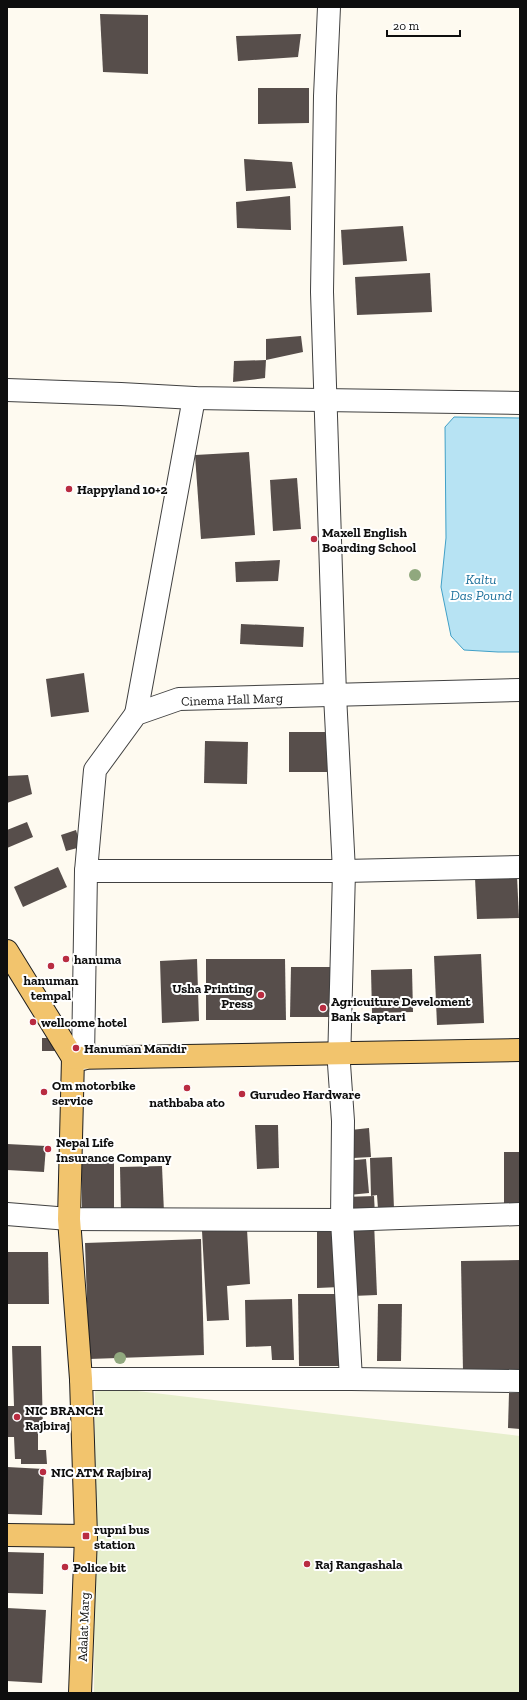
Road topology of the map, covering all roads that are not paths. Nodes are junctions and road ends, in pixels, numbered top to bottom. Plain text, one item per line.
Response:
1 (329, 7) edge
2 (7, 390) edge
3 (194, 398) junction
4 (325, 399) junction
5 (520, 403) edge
6 (520, 690) edge
7 (335, 695) junction
8 (136, 714) junction
9 (520, 866) edge
10 (86, 871) junction
11 (344, 871) junction
12 (7, 951) edge
13 (520, 1050) edge
14 (339, 1054) junction
15 (78, 1059) junction
16 (7, 1214) edge
17 (520, 1214) edge
18 (69, 1219) junction
19 (342, 1220) junction
20 (81, 1379) junction
21 (351, 1379) junction
22 (520, 1381) edge
23 (7, 1535) edge
24 (86, 1536) junction
25 (80, 1693) edge

1 - 4 street
2 - 3 street
3 - 4 street
3 - 8 street
4 - 5 street
4 - 7 street
6 - 7 street, Cinema Hall Marg
7 - 8 street, Cinema Hall Marg
7 - 11 street
8 - 10 street
9 - 11 street
10 - 11 street
10 - 15 street
11 - 14 street
12 - 15 main road
13 - 14 main road
14 - 15 main road
14 - 19 street
15 - 18 main road, Adalat Marg
16 - 18 street
17 - 19 street
18 - 19 street
18 - 20 main road, Adalat Marg
19 - 21 street
20 - 21 street
20 - 24 main road, Adalat Marg
21 - 22 street
23 - 24 main road
24 - 25 main road, Adalat Marg

